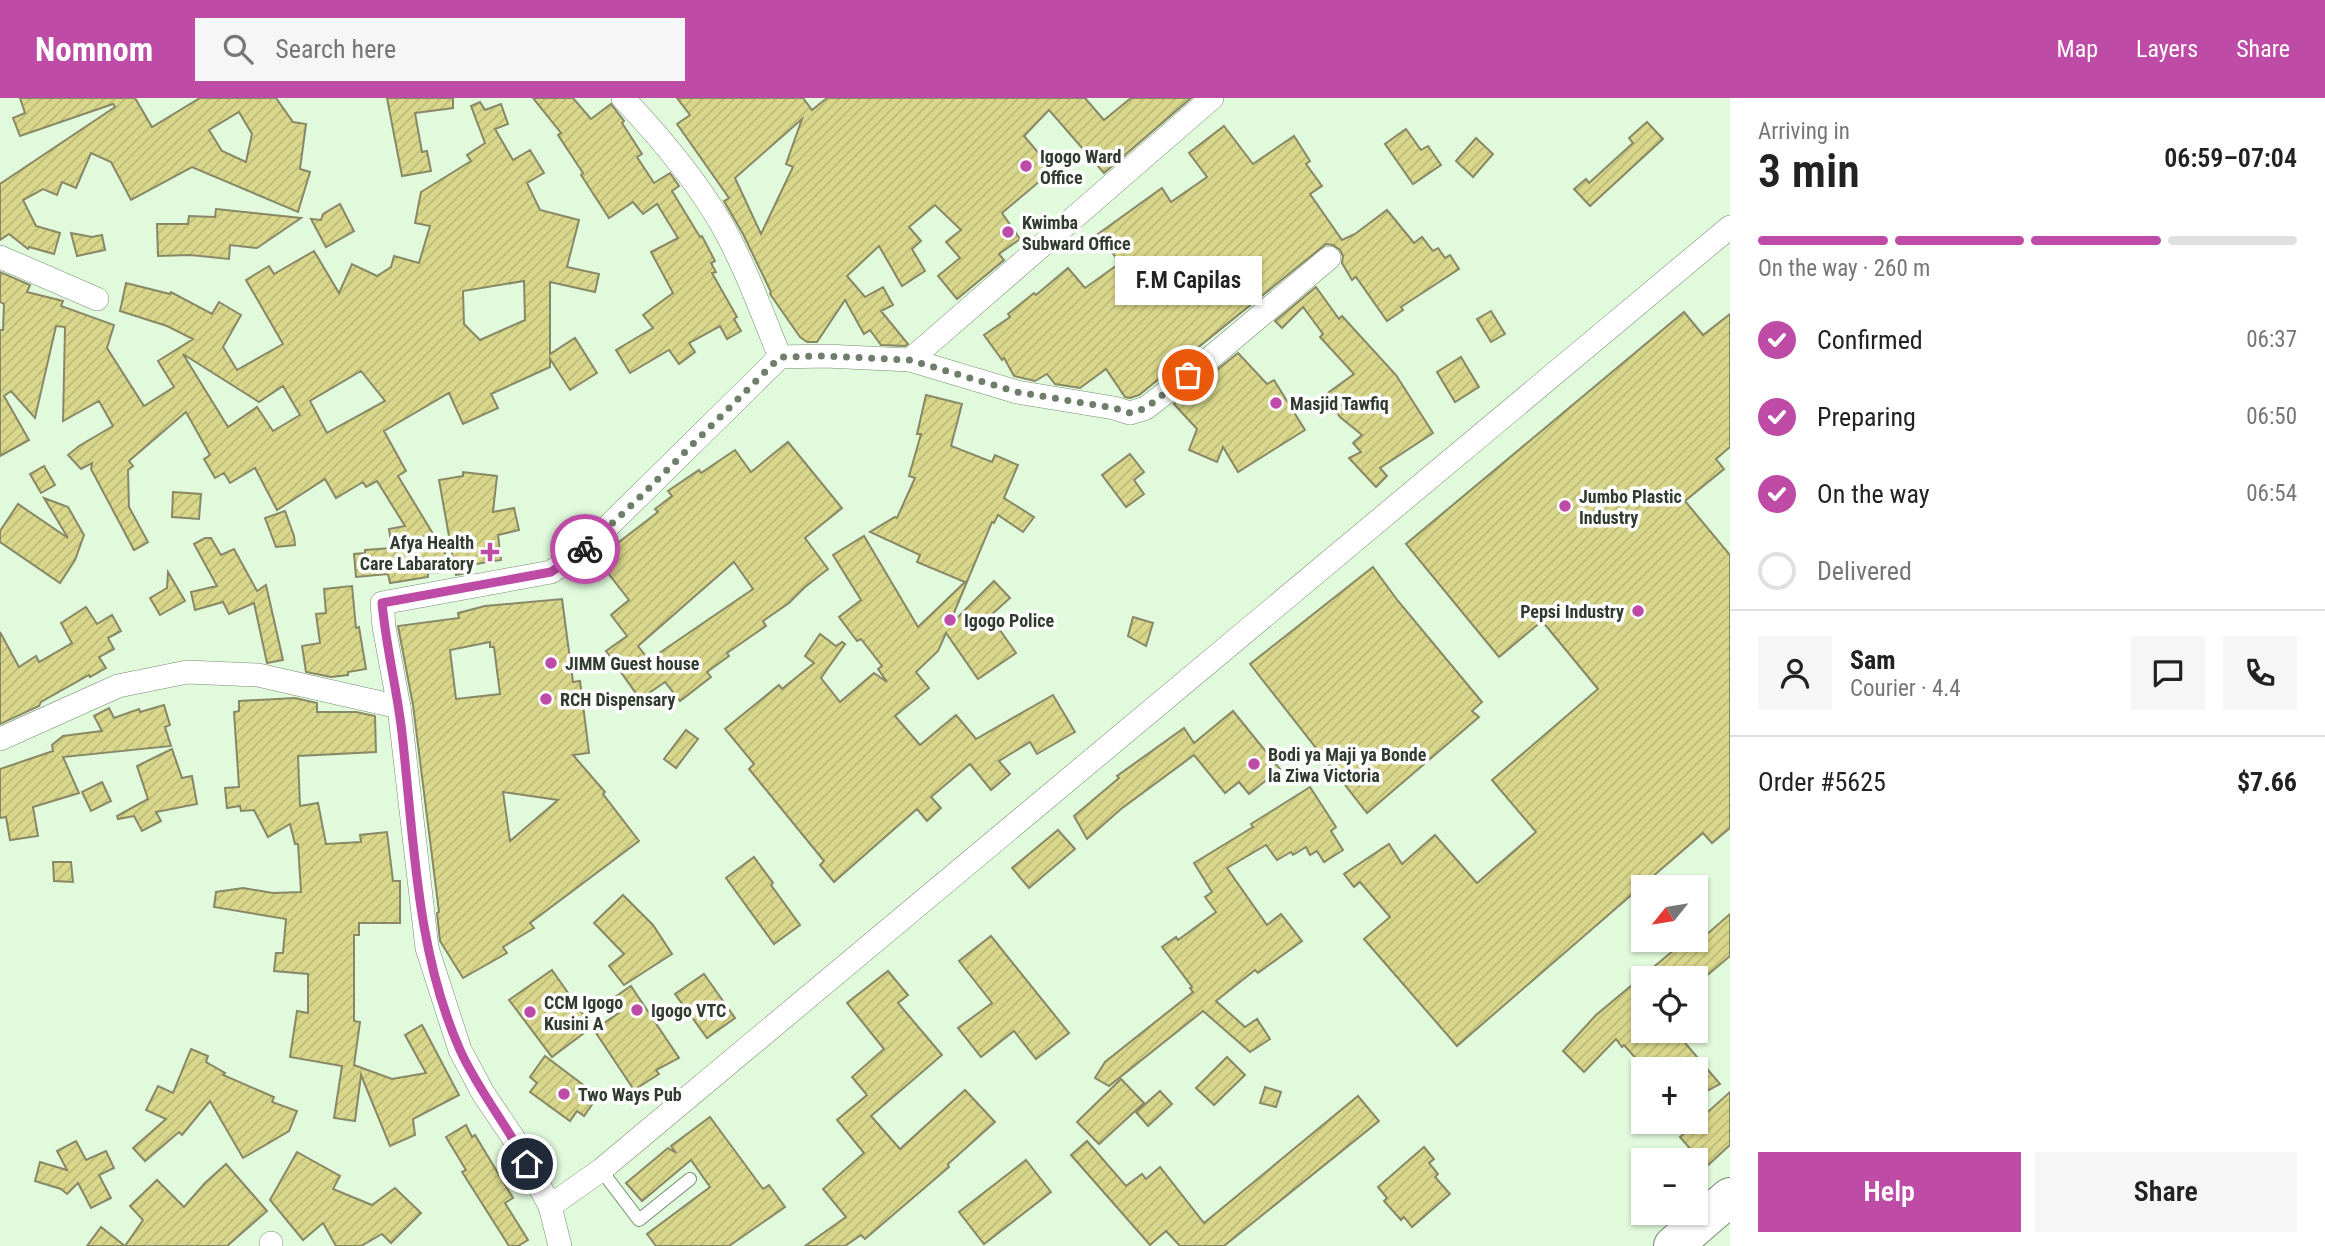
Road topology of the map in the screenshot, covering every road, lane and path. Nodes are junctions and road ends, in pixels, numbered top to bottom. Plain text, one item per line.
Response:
1 (624, 98) edge
2 (1212, 98) edge
3 (1730, 228) edge
4 (0, 257) edge
5 (1329, 258) dead end
6 (97, 299) dead end
7 (780, 357) junction
8 (910, 360) junction
9 (399, 707) junction
10 (0, 739) edge
11 (601, 1170) junction
12 (690, 1179) dead end
13 (1730, 1196) edge
14 (550, 1206) junction
15 (560, 1246) edge
16 (1673, 1246) edge

1 - 7 street
2 - 8 street
3 - 11 street
4 - 6 street
5 - 8 street
7 - 8 street
7 - 9 street
9 - 10 street
9 - 14 street
11 - 12 lane
11 - 14 street
13 - 16 highway
14 - 15 street

